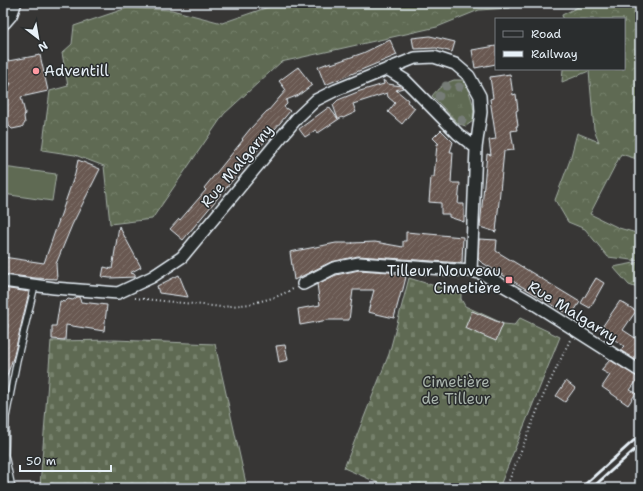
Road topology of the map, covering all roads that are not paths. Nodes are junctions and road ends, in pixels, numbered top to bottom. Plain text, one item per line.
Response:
1 (13, 3) edge
2 (3, 21) edge
3 (387, 69) junction
4 (476, 148) junction
5 (471, 271) junction
6 (3, 281) edge
7 (303, 284) road end
8 (36, 285) junction
9 (640, 371) edge
10 (12, 488) edge

1 - 2 street
3 - 4 street
3 - 4 street, Rue Malgarny
3 - 8 street, Rue Malgarny
4 - 5 street, Rue Malgarny
5 - 7 street
5 - 9 street, Rue Malgarny
6 - 8 street
8 - 10 lane

